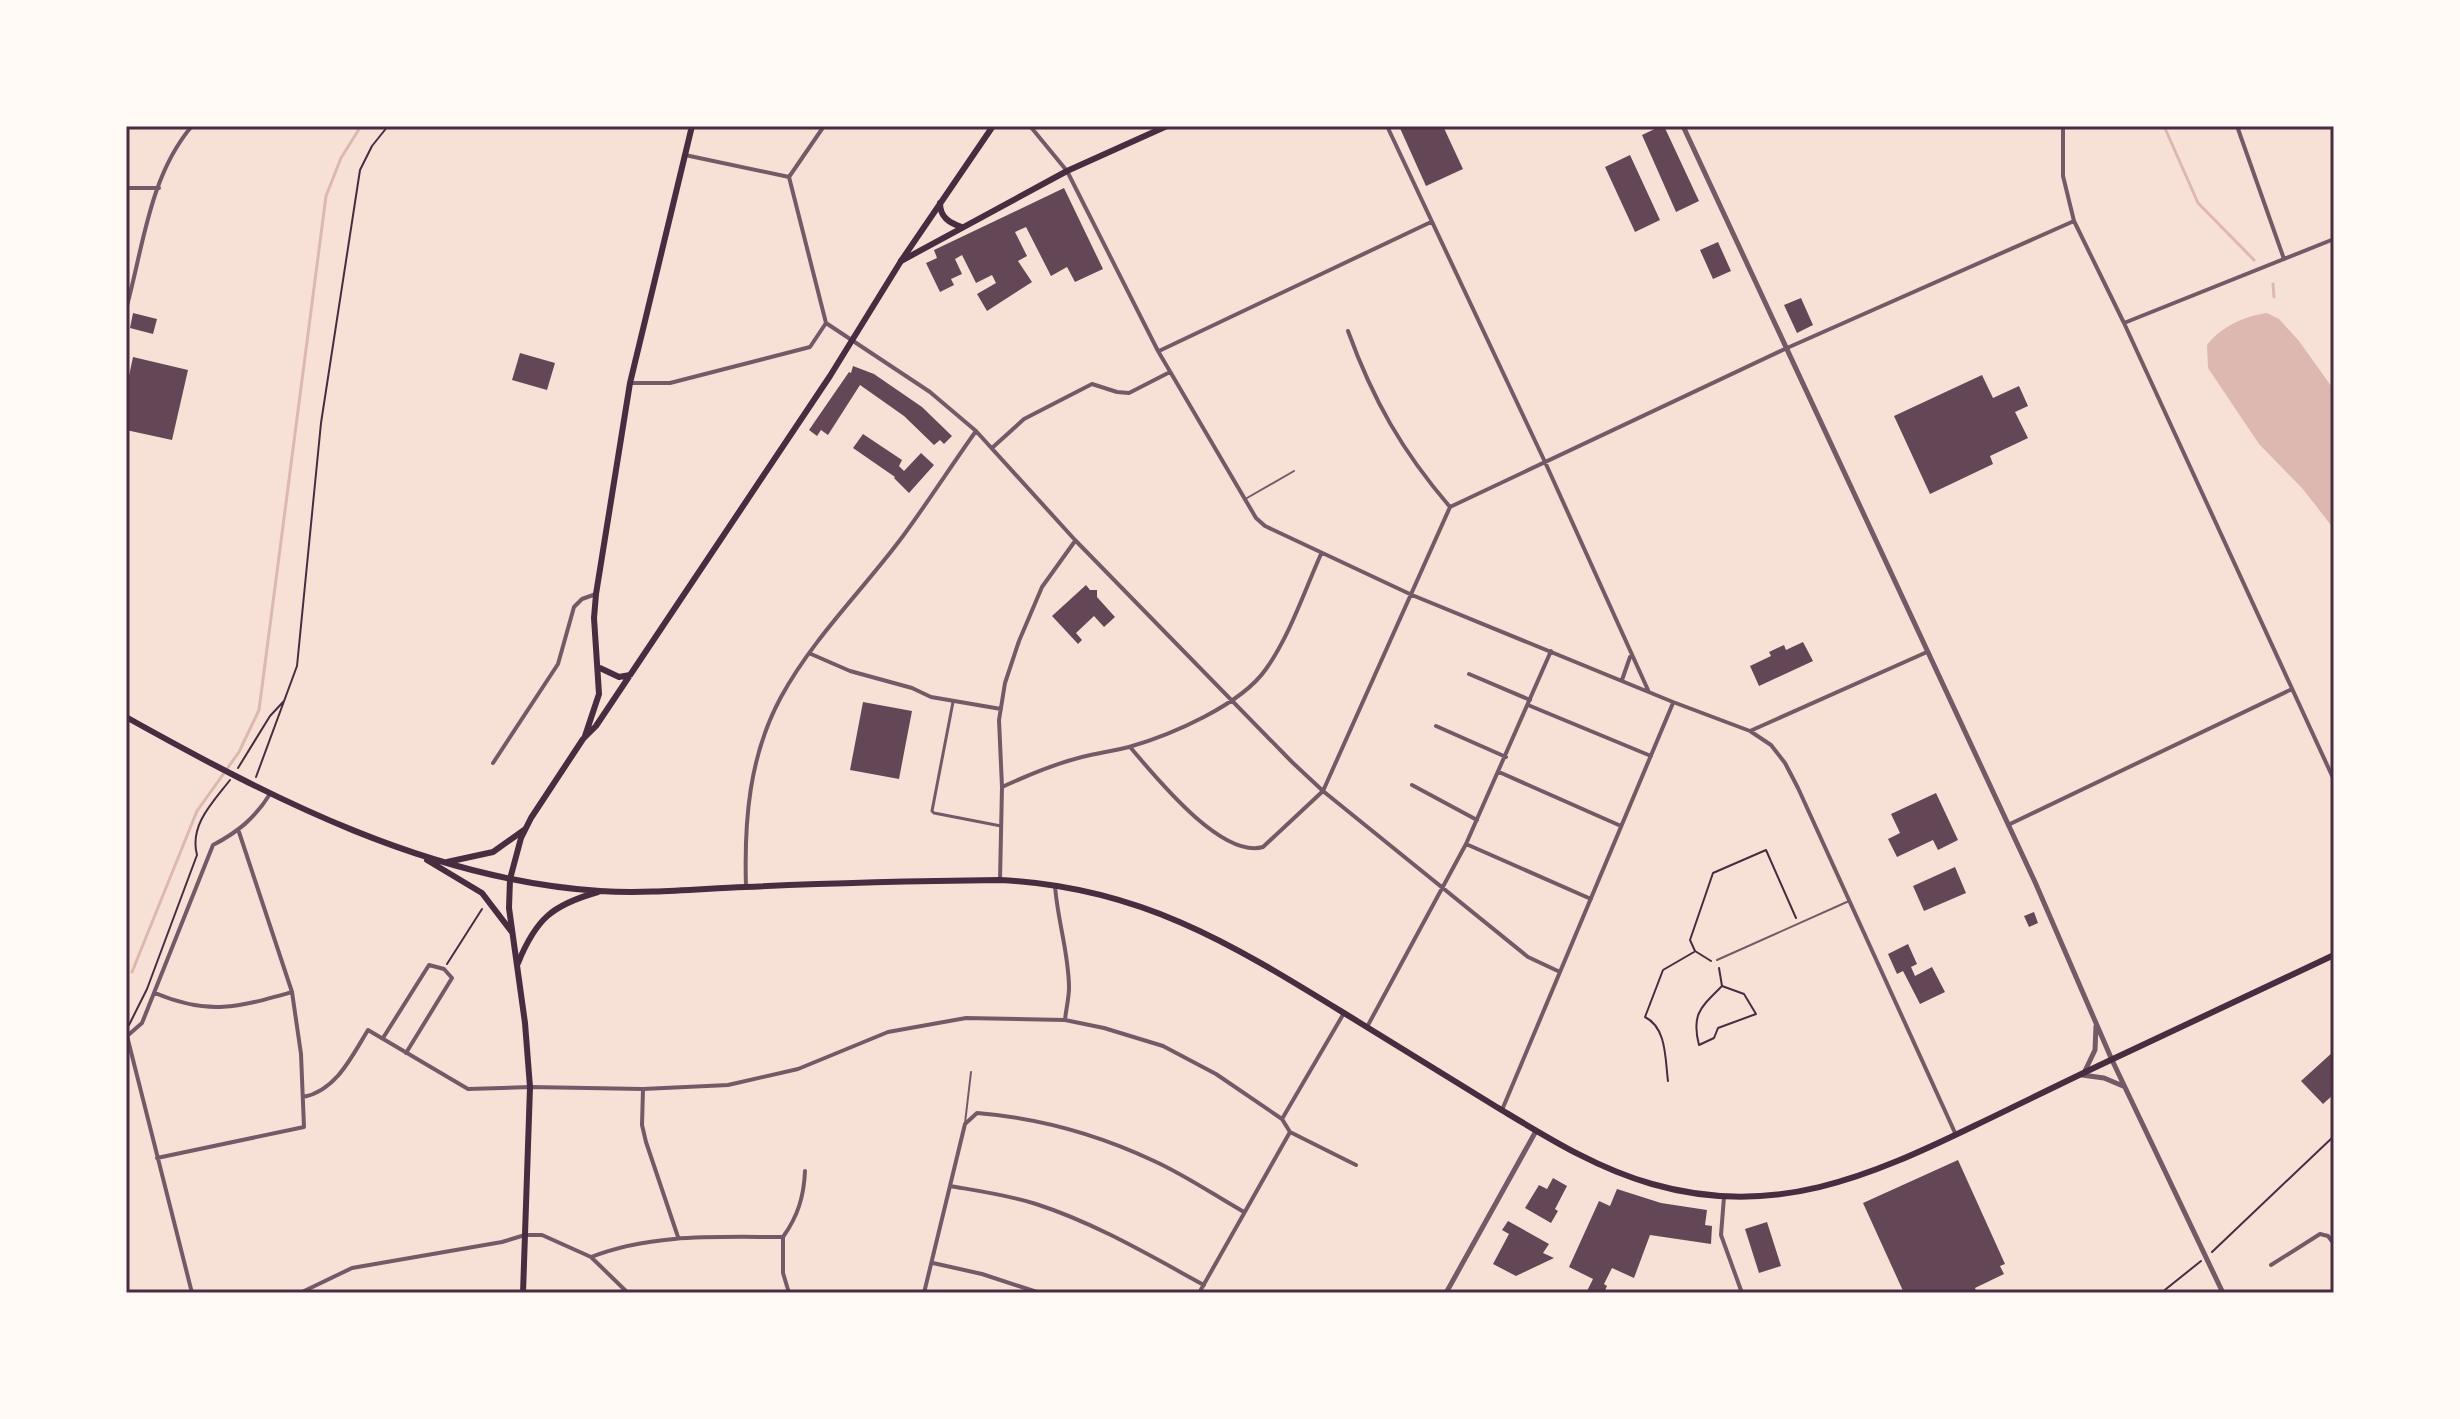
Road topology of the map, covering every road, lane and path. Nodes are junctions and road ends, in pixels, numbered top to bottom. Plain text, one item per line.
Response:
1 (192, 126) edge
2 (388, 126) edge
3 (692, 126) edge
4 (824, 126) edge
5 (993, 126) edge
6 (1030, 126) edge
7 (1167, 126) edge
8 (1387, 126) edge
9 (1683, 126) edge
10 (2063, 126) edge
11 (2237, 126) edge
12 (685, 155) junction
13 (1067, 171) junction
14 (789, 177) junction
15 (126, 188) edge
16 (159, 188) junction
17 (940, 203) junction
18 (2074, 221) junction
19 (1431, 222) junction
20 (962, 227) junction
21 (2334, 239) edge
22 (2284, 259) junction
23 (901, 261) junction
24 (126, 309) edge
25 (826, 323) junction
26 (2124, 323) junction
27 (1348, 331) dead end
28 (853, 339) junction
29 (1787, 348) junction
30 (1158, 351) junction
31 (1170, 372) junction
32 (630, 383) junction
33 (976, 431) junction
34 (992, 448) junction
35 (1545, 462) junction
36 (1294, 471) dead end
37 (1245, 499) junction
38 (1450, 507) junction
39 (1075, 540) junction
40 (1321, 554) junction
41 (596, 594) junction
42 (1412, 595) junction
43 (1551, 651) junction
44 (1927, 652) junction
45 (811, 654) junction
46 (1630, 655) junction
47 (600, 668) junction
48 (1469, 674) dead end
49 (630, 675) junction
50 (1622, 680) junction
51 (2292, 689) junction
52 (1648, 691) junction
53 (286, 699) junction
54 (1231, 701) junction
55 (953, 702) junction
56 (1529, 702) junction
57 (1673, 702) junction
58 (1001, 709) junction
59 (126, 717) edge
60 (1436, 726) dead end
61 (1750, 731) junction
62 (583, 739) junction
63 (1130, 747) junction
64 (1651, 756) junction
65 (1506, 757) junction
66 (245, 760) dead end
67 (493, 763) dead end
68 (1499, 772) junction
69 (2334, 780) edge
70 (251, 784) junction
71 (1412, 785) dead end
72 (1002, 787) junction
73 (223, 788) dead end
74 (1323, 791) junction
75 (270, 794) junction
76 (1477, 820) junction
77 (2008, 825) junction
78 (1001, 826) junction
79 (1621, 826) junction
80 (524, 829) junction
81 (239, 832) junction
82 (1466, 844) junction
83 (421, 855) junction
84 (444, 862) junction
85 (510, 879) junction
86 (1000, 880) junction
87 (1055, 885) junction
88 (746, 887) junction
89 (1443, 888) junction
90 (601, 891) junction
91 (488, 898) junction
92 (1591, 899) junction
93 (1850, 901) junction
94 (1798, 923) junction
95 (512, 933) junction
96 (1695, 951) junction
97 (2334, 955) edge
98 (1717, 960) joint
99 (518, 963) junction
100 (1718, 966) junction
101 (444, 969) junction
102 (1560, 972) junction
103 (1722, 986) junction
104 (292, 992) junction
105 (155, 993) junction
106 (1344, 1013) junction
107 (1065, 1020) junction
108 (2095, 1021) junction
109 (1367, 1027) junction
110 (126, 1030) edge
111 (126, 1037) edge
112 (383, 1039) junction
113 (406, 1053) junction
114 (2112, 1060) junction
115 (971, 1072) dead end
116 (2082, 1075) junction
117 (1668, 1081) dead end
118 (530, 1087) junction
119 (2125, 1087) junction
120 (643, 1089) junction
121 (303, 1097) junction
122 (1502, 1110) junction
123 (1282, 1119) junction
124 (965, 1124) junction
125 (1536, 1131) junction
126 (1290, 1132) junction
127 (1956, 1135) junction
128 (2334, 1136) edge
129 (157, 1158) junction
130 (1356, 1165) dead end
131 (805, 1171) dead end
132 (950, 1186) junction
133 (1724, 1197) junction
134 (1244, 1212) junction
135 (525, 1235) junction
136 (679, 1237) junction
137 (783, 1237) junction
138 (2334, 1244) edge
139 (591, 1257) junction
140 (933, 1263) junction
141 (2271, 1265) dead end
142 (1204, 1285) junction
143 (315, 1290) edge
144 (2221, 1290) edge
145 (192, 1293) edge
146 (300, 1293) edge
147 (523, 1293) edge
148 (628, 1293) edge
149 (789, 1293) edge
150 (924, 1293) edge
151 (1040, 1293) edge
152 (1199, 1293) edge
153 (1446, 1293) edge
154 (1742, 1293) edge
155 (2161, 1293) edge

1 - 16 street
2 - 53 path
3 - 12 main road
4 - 14 street
5 - 17 main road
6 - 13 street
7 - 13 main road
8 - 19 street
9 - 29 street
10 - 18 street
11 - 22 street
12 - 14 street
12 - 32 main road
13 - 20 main road
13 - 30 street
14 - 25 street
15 - 16 street
16 - 24 street
17 - 20 main road
17 - 23 main road
18 - 26 street
18 - 29 street
19 - 30 street
19 - 35 street
20 - 23 main road
21 - 22 street
22 - 26 street
23 - 28 main road
25 - 28 street
25 - 32 street
26 - 51 street
27 - 38 street
28 - 33 street
28 - 49 main road
29 - 35 street
29 - 44 street
30 - 31 street
31 - 34 street
31 - 37 street
32 - 41 main road
33 - 34 street
33 - 45 street
34 - 39 street
35 - 38 street
35 - 46 street
36 - 37 lane
37 - 40 street
38 - 42 street
39 - 54 street
39 - 58 street
40 - 42 street
40 - 54 street
41 - 47 main road
41 - 67 street
42 - 43 street
42 - 74 street
43 - 50 street
43 - 56 street
44 - 61 street
44 - 77 street
45 - 55 street
45 - 88 street
46 - 50 street
46 - 52 street
47 - 49 main road
47 - 62 main road
48 - 56 street
49 - 62 main road
50 - 52 street
51 - 69 street
51 - 77 street
52 - 57 street
53 - 66 path
53 - 70 path
54 - 63 street
54 - 74 street
55 - 58 street
55 - 78 street
56 - 64 street
56 - 65 street
57 - 61 street
57 - 64 street
58 - 72 street
59 - 70 main road
60 - 65 street
61 - 93 street
62 - 80 main road
63 - 72 street
63 - 74 street
64 - 79 street
65 - 68 street
68 - 76 street
68 - 79 street
70 - 75 main road
71 - 76 street
72 - 78 street
73 - 110 path
74 - 89 street
75 - 81 street
75 - 83 main road
76 - 82 street
77 - 108 street
78 - 86 street
79 - 92 street
80 - 84 main road
80 - 85 main road
81 - 104 street
81 - 105 street
82 - 89 street
82 - 92 street
83 - 84 main road
83 - 91 main road
84 - 85 main road
85 - 90 main road
85 - 95 main road
86 - 87 main road
86 - 88 main road
87 - 106 main road
87 - 107 street
88 - 90 main road
89 - 102 street
89 - 109 street
90 - 99 main road
91 - 95 main road
91 - 101 path
92 - 102 street
93 - 94 lane
93 - 127 street
94 - 96 path
94 - 98 lane
95 - 99 main road
96 - 100 path
96 - 117 path
97 - 114 main road
98 - 100 path
99 - 118 main road
100 - 103 path
101 - 112 street
101 - 113 street
102 - 122 street
103 - 103 path
104 - 105 street
104 - 121 street
105 - 111 street
106 - 109 main road
106 - 123 street
107 - 120 street
107 - 123 street
108 - 114 street
108 - 116 street
109 - 122 main road
111 - 129 street
112 - 113 street
112 - 121 street
113 - 118 street
114 - 116 main road
114 - 119 street
115 - 124 lane
116 - 119 street
116 - 127 main road
118 - 120 street
118 - 135 main road
119 - 144 street
120 - 136 street
121 - 129 street
122 - 125 main road
123 - 126 street
124 - 132 street
124 - 134 street
125 - 133 main road
125 - 153 street
126 - 130 street
126 - 134 street
127 - 133 main road
128 - 155 path
129 - 145 street
131 - 137 street
132 - 140 street
132 - 142 street
133 - 154 street
134 - 142 street
135 - 139 street
135 - 143 street
135 - 147 main road
136 - 137 street
136 - 139 street
137 - 149 street
138 - 141 street
139 - 148 street
140 - 150 street
140 - 151 street
142 - 152 street
143 - 146 street

